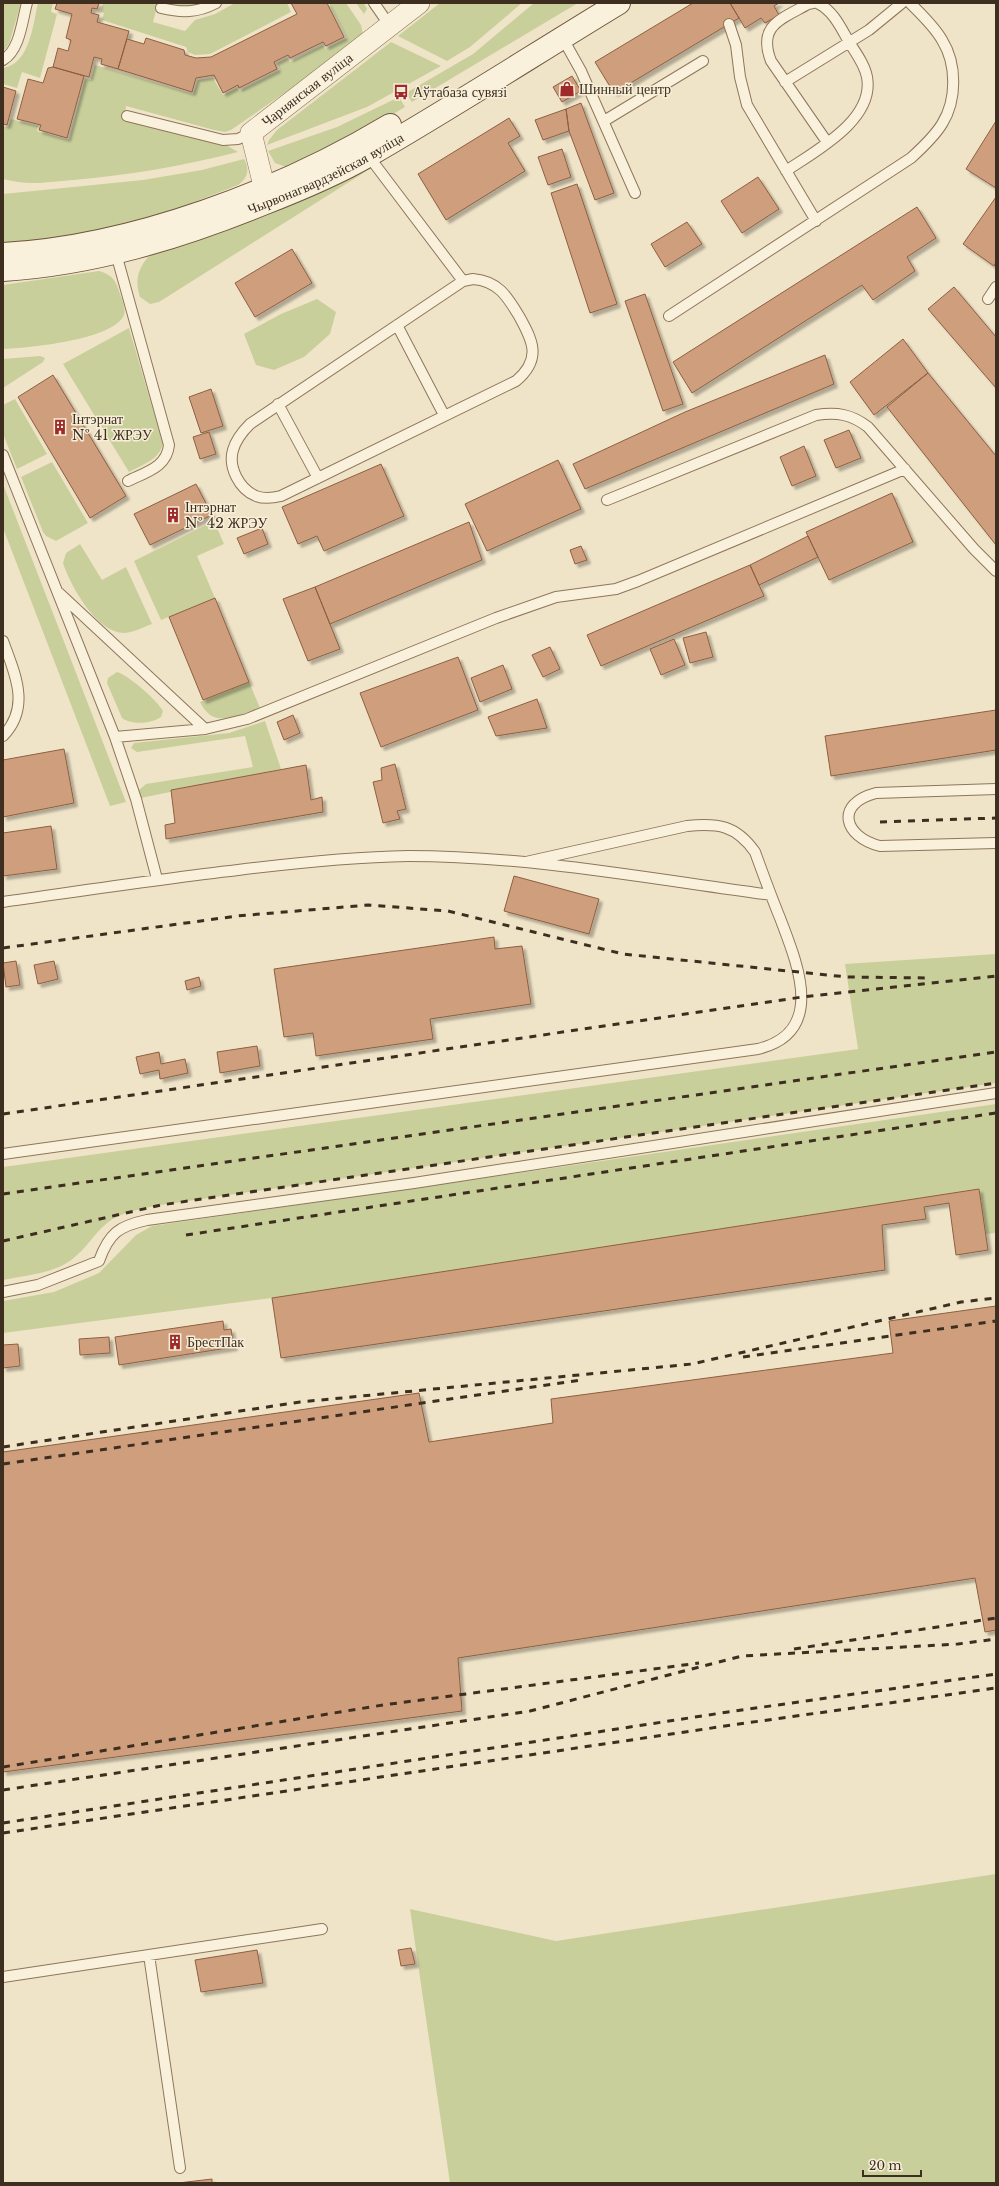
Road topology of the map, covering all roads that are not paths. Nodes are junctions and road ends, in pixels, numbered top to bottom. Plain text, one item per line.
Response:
1 (27, 3) edge
2 (216, 3) edge
3 (374, 3) edge
4 (418, 3) edge
5 (591, 3) edge
6 (619, 3) edge
7 (813, 3) edge
8 (817, 3) edge
9 (902, 3) edge
10 (910, 3) edge
11 (161, 8) dead end
12 (729, 24) dead end
13 (390, 26) junction
14 (562, 38) junction
15 (850, 43) junction
16 (3, 60) edge
17 (703, 61) dead end
18 (785, 82) junction
19 (127, 116) dead end
20 (604, 120) junction
21 (251, 133) junction
22 (827, 142) junction
23 (364, 150) junction
24 (786, 171) junction
25 (635, 193) dead end
26 (266, 195) junction
27 (816, 221) junction
28 (114, 246) junction
29 (3, 254) edge
30 (3, 270) edge
31 (463, 282) junction
32 (996, 287) edge
33 (988, 299) dead end
34 (669, 316) dead end
35 (397, 325) junction
36 (278, 404) junction
37 (444, 415) junction
38 (3, 455) edge
39 (905, 469) junction
40 (318, 478) junction
41 (128, 481) dead end
42 (607, 500) dead end
43 (996, 571) edge
44 (57, 591) junction
45 (3, 641) edge
46 (205, 728) junction
47 (3, 736) edge
48 (115, 737) junction
49 (996, 789) edge
50 (996, 843) edge
51 (526, 862) junction
52 (157, 879) junction
53 (771, 896) junction
54 (3, 902) edge
55 (996, 1093) edge
56 (3, 1154) edge
57 (3, 1292) edge
58 (322, 1929) dead end
59 (149, 1955) junction
60 (3, 1976) edge
61 (180, 2168) dead end

1 - 16 lane
2 - 11 lane
3 - 13 lane
4 - 13 street, Чарнянская вуліца
5 - 23 main road, Чырвонагвардзейская вуліца
6 - 14 main road, Чырвонагвардзейская вуліца
7 - 18 lane
8 - 15 lane
9 - 15 lane
10 - 27 lane
12 - 24 lane
13 - 21 street, Чарнянская вуліца
14 - 20 lane
14 - 23 main road, Чырвонагвардзейская вуліца
15 - 18 lane
15 - 22 lane
17 - 20 lane
18 - 22 lane
19 - 21 lane
20 - 25 lane
21 - 26 street, Чарнянская вуліца
22 - 24 lane
23 - 26 main road, Чырвонагвардзейская вуліца
23 - 31 lane
24 - 27 lane
26 - 28 main road, Чырвонагвардзейская вуліца
27 - 34 lane
28 - 29 main road, Чырвонагвардзейская вуліца
28 - 30 main road, Чырвонагвардзейская вуліца
28 - 41 lane
31 - 35 lane
31 - 37 lane
32 - 33 lane
35 - 36 lane
35 - 37 lane
36 - 40 lane
36 - 40 lane
37 - 40 lane
38 - 44 lane
39 - 42 lane
39 - 43 lane
39 - 46 lane
44 - 46 lane
44 - 48 lane
45 - 47 lane
46 - 48 lane
48 - 52 lane
49 - 50 lane
51 - 52 lane
51 - 53 lane
51 - 53 lane
52 - 54 lane
53 - 56 lane
55 - 57 lane
58 - 59 lane
59 - 60 lane
59 - 61 lane

